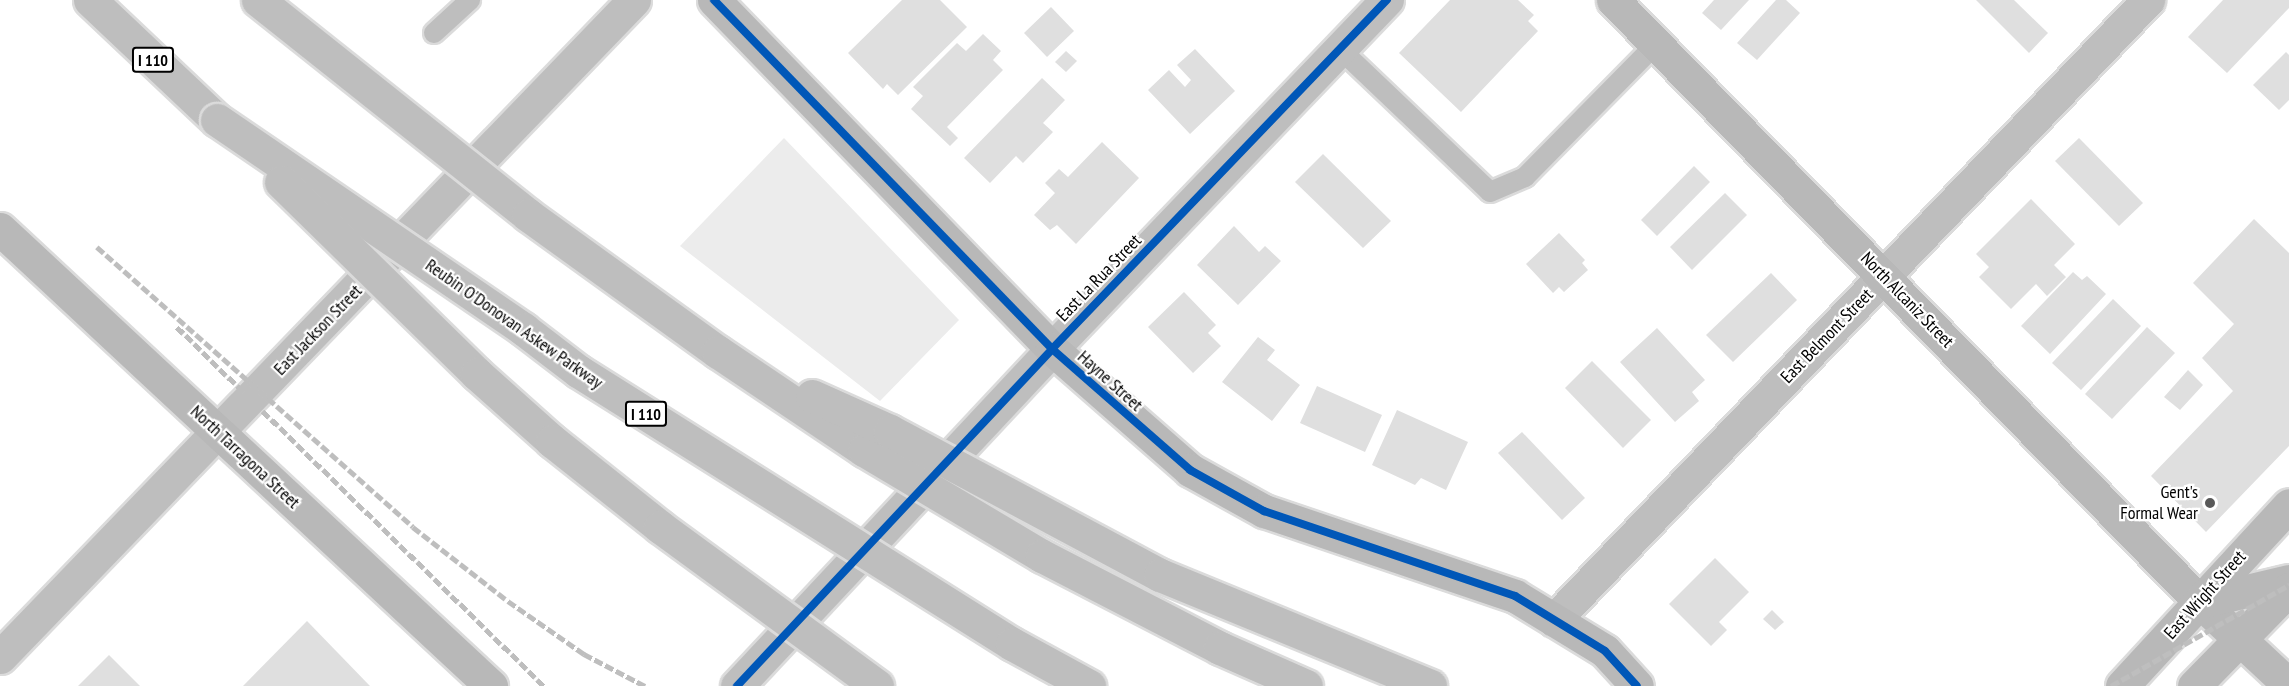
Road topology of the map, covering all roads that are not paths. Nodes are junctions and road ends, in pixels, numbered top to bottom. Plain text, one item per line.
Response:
1 (90, 0) edge
2 (258, 0) edge
3 (470, 0) edge
4 (634, 0) edge
5 (714, 0) edge
6 (1387, 0) edge
7 (1613, 0) edge
8 (2148, 0) edge
9 (434, 33) dead end
10 (1656, 44) junction
11 (1340, 49) junction
12 (217, 120) junction
13 (0, 229) edge
14 (1884, 276) junction
15 (1052, 349) junction
16 (718, 352) junction
17 (217, 431) junction
18 (2289, 505) edge
19 (2289, 581) edge
20 (2289, 589) edge
21 (2200, 602) junction
22 (1554, 620) junction
23 (2238, 639) junction
24 (0, 657) edge
25 (2289, 685) edge
26 (491, 686) edge
27 (738, 686) edge
28 (877, 686) edge
29 (1089, 686) edge
30 (1306, 686) edge
31 (1430, 686) edge
32 (1637, 686) edge
33 (2122, 686) edge
34 (2194, 686) edge

1 - 12 main road, Reubin O'Donovan Askew Parkway / I 110
2 - 16 main road, bridge
3 - 9 lane
4 - 17 main road, East Jackson Street
5 - 15 street, Hayne Street
6 - 11 main road, East La Rua Street
7 - 10 street, North Alcaniz Street
8 - 14 main road, East Belmont Street
10 - 11 lane
10 - 14 street, North Alcaniz Street
11 - 15 main road, East La Rua Street
12 - 28 main road, bridge
12 - 29 main road, Reubin O'Donovan Askew Parkway / I 110, bridge
13 - 17 street, North Tarragona Street
14 - 21 street, North Alcaniz Street
14 - 22 main road, East Belmont Street
15 - 22 street, Hayne Street
15 - 27 main road, East La Rua Street
16 - 30 main road, bridge
16 - 31 main road, bridge
17 - 24 main road, East Jackson Street
17 - 26 street, North Tarragona Street
18 - 21 street, East Wright Street
19 - 21 street
20 - 23 street
21 - 23 street, North Alcaniz Street
21 - 33 street, East Wright Street
22 - 32 street, Hayne Street
23 - 25 street, North Alcaniz Street
23 - 34 street

